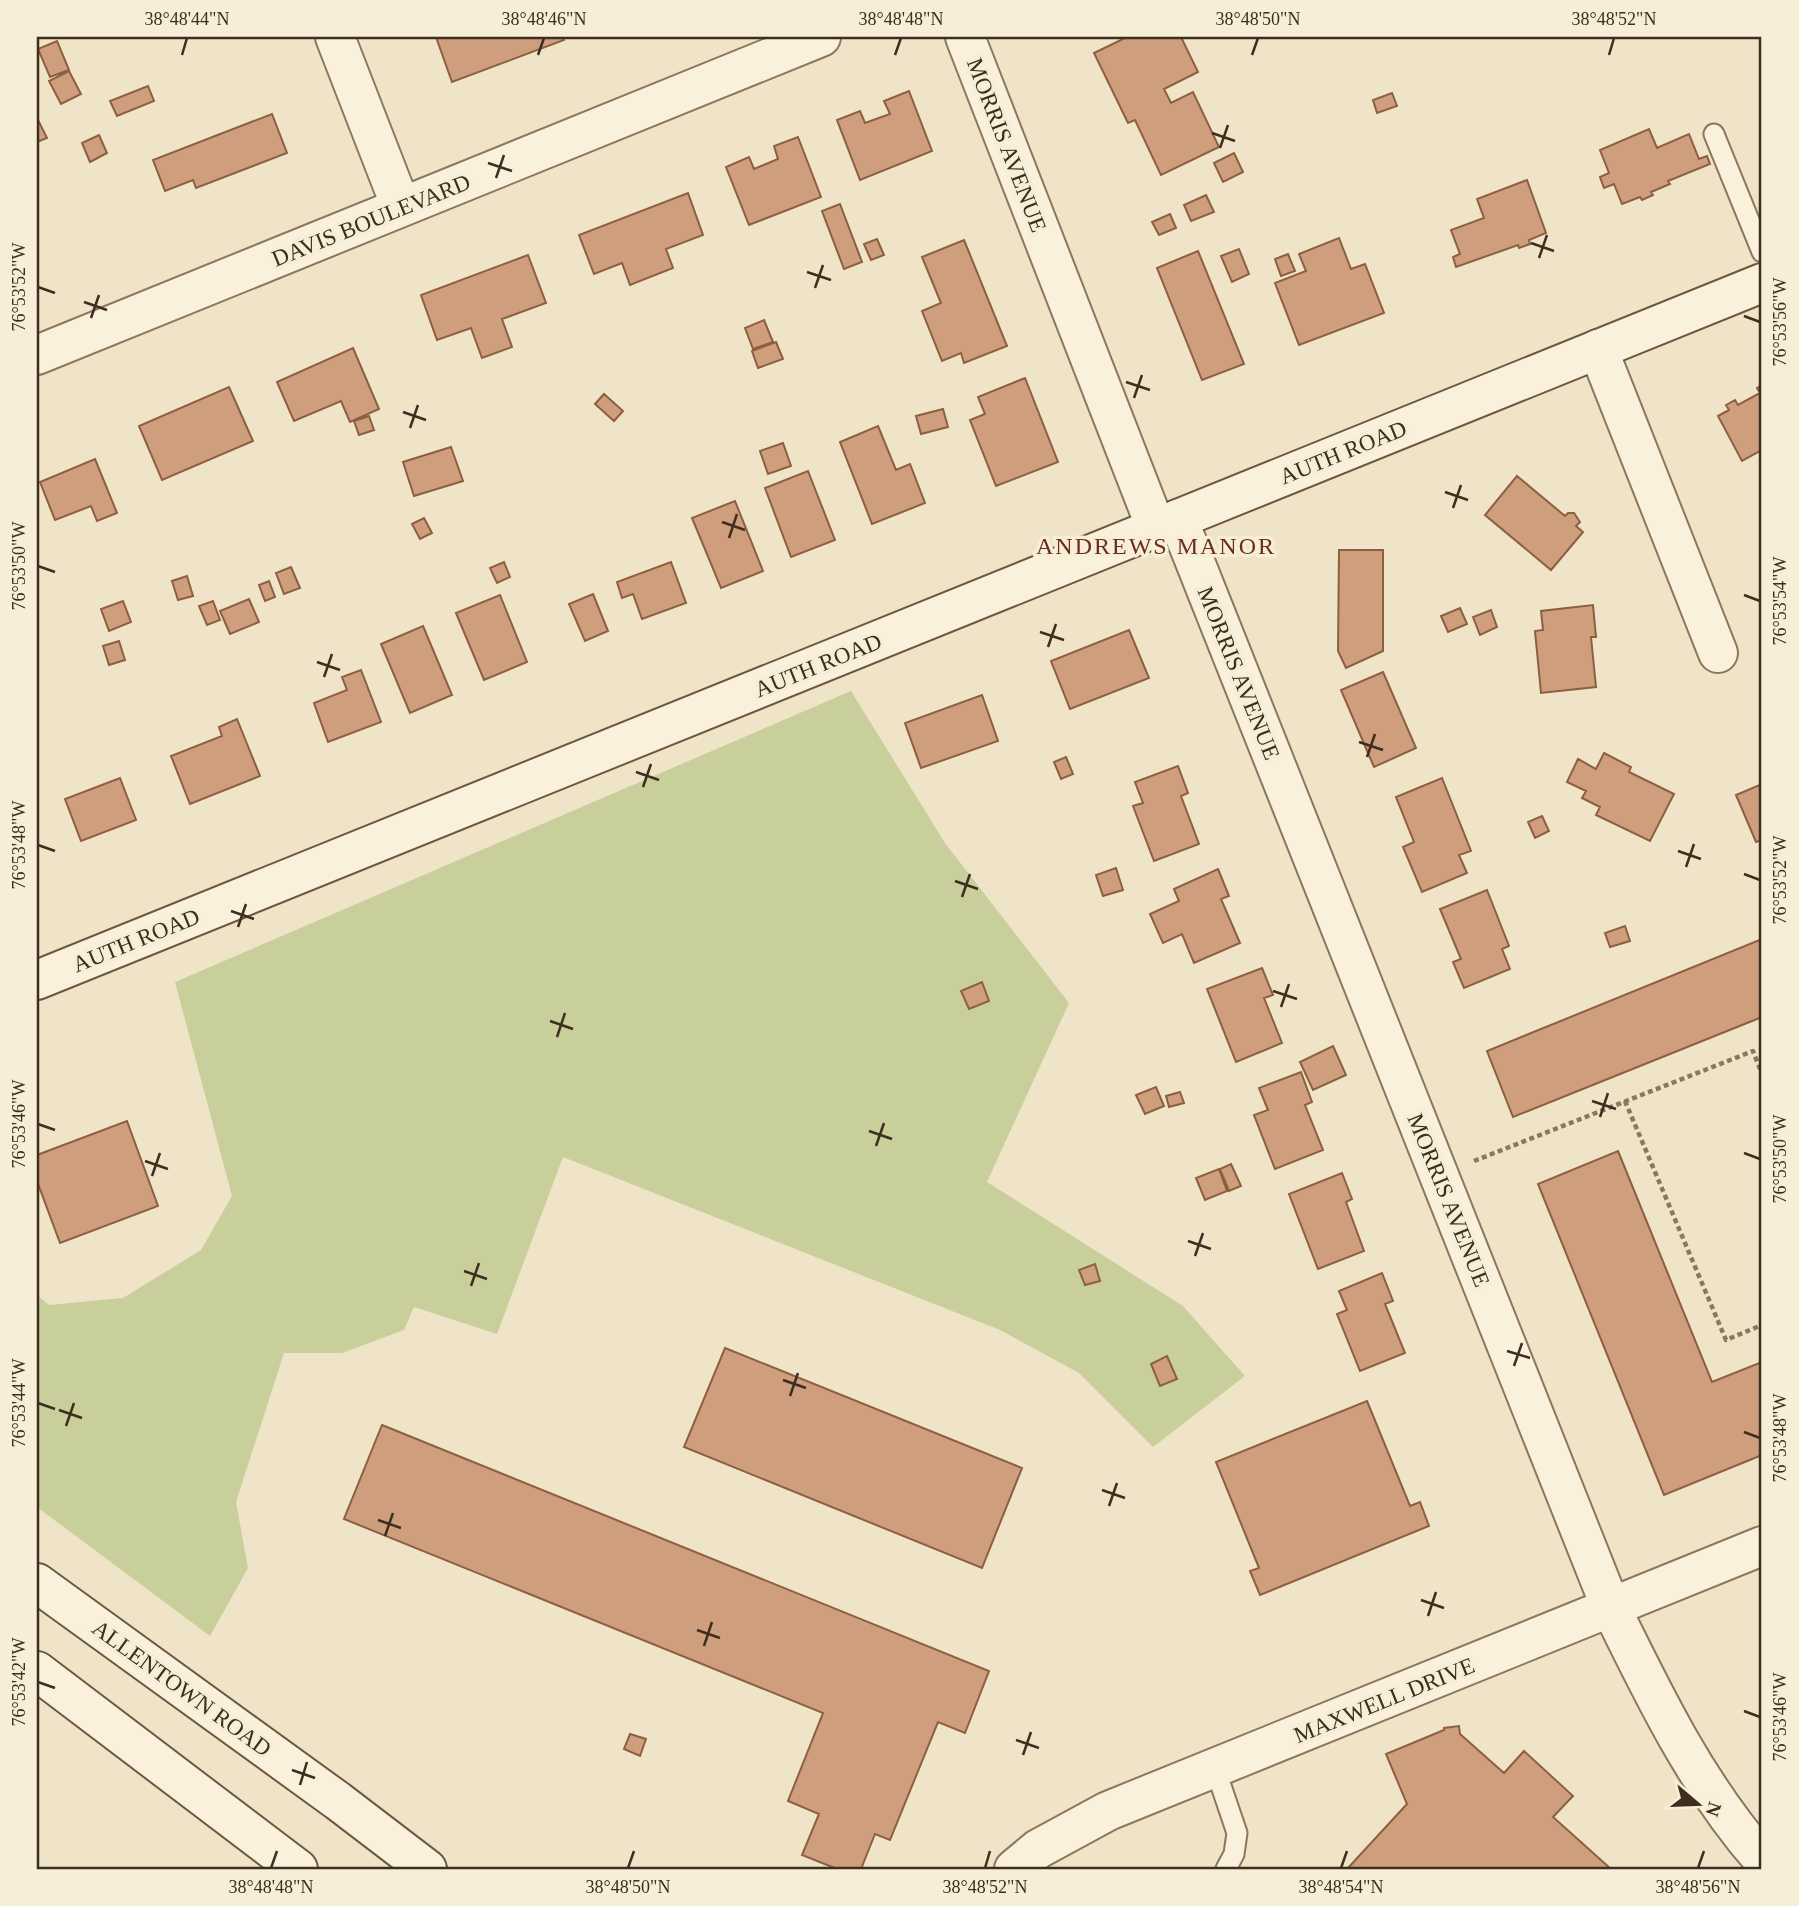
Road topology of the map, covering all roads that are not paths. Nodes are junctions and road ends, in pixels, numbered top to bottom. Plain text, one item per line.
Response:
1 (335, 37) edge
2 (821, 37) edge
3 (965, 37) edge
4 (1714, 134) dead end
5 (401, 207) junction
6 (1762, 252) edge
7 (1762, 283) edge
8 (1598, 349) junction
9 (37, 355) edge
10 (1167, 523) junction
11 (1718, 653) dead end
12 (37, 980) edge
13 (1762, 1546) edge
14 (37, 1583) edge
15 (1611, 1608) junction
16 (37, 1671) edge
17 (1215, 1768) junction
18 (1762, 1859) edge
19 (298, 1869) edge
20 (427, 1869) edge
21 (1014, 1869) edge
22 (1226, 1869) edge

1 - 5 street
2 - 5 street, DAVIS BOULEVARD
3 - 10 street, MORRIS AVENUE
4 - 6 lane
5 - 9 street, DAVIS BOULEVARD
7 - 8 street, AUTH ROAD
8 - 10 street, AUTH ROAD
8 - 11 street
10 - 12 street, AUTH ROAD
10 - 15 street, MORRIS AVENUE
13 - 15 street, MAXWELL DRIVE
14 - 20 street, ALLENTOWN ROAD
15 - 17 street, MAXWELL DRIVE
15 - 18 street, MORRIS AVENUE
16 - 19 street
17 - 21 street, MAXWELL DRIVE
17 - 22 lane

